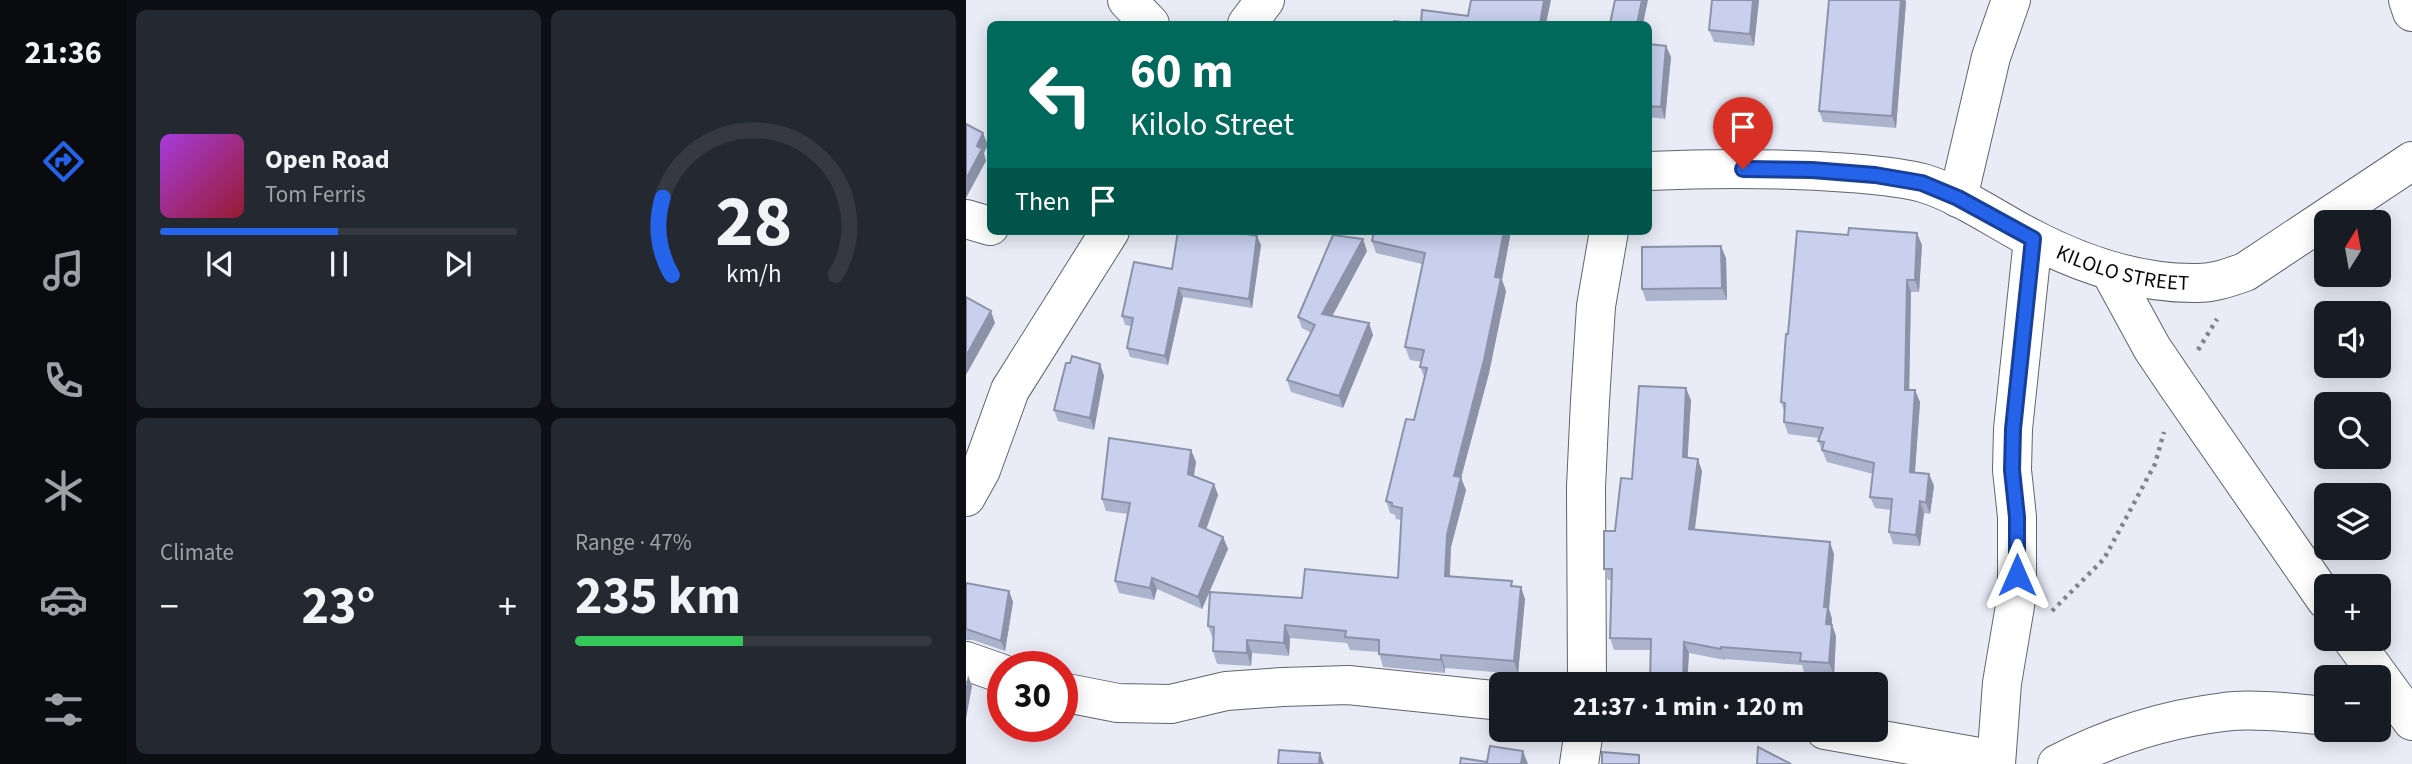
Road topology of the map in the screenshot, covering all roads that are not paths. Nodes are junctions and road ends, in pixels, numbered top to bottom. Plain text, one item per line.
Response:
1 (1127, 0) edge
2 (1265, 0) edge
3 (2011, 0) edge
4 (2408, 0) edge
5 (2412, 12) edge
6 (1147, 21) edge
7 (1249, 21) edge
8 (2412, 161) edge
9 (1652, 171) edge
10 (1958, 198) junction
11 (966, 219) edge
12 (987, 225) edge
13 (1107, 235) edge
14 (1608, 235) edge
15 (2033, 239) junction
16 (2110, 271) junction
17 (966, 497) edge
18 (2314, 583) edge
19 (2361, 651) edge
20 (966, 662) edge
21 (987, 669) edge
22 (1587, 672) edge
23 (1078, 695) edge
24 (1489, 699) edge
25 (2314, 715) edge
26 (2412, 721) edge
27 (2391, 725) edge
28 (2412, 727) edge
29 (1582, 742) edge
30 (1888, 742) edge
31 (1996, 762) edge
32 (1579, 764) edge
33 (2057, 764) edge

1 - 6 street
2 - 7 street
3 - 10 street
4 - 5 street
8 - 16 street, KILOLO STREET
9 - 10 street, KILOLO STREET
10 - 15 street, KILOLO STREET
11 - 12 street
13 - 17 street
14 - 22 street
15 - 16 street, KILOLO STREET
15 - 31 street
16 - 18 street
19 - 26 street
20 - 21 street
23 - 24 street
25 - 33 street
27 - 28 street
29 - 32 street
30 - 31 street

